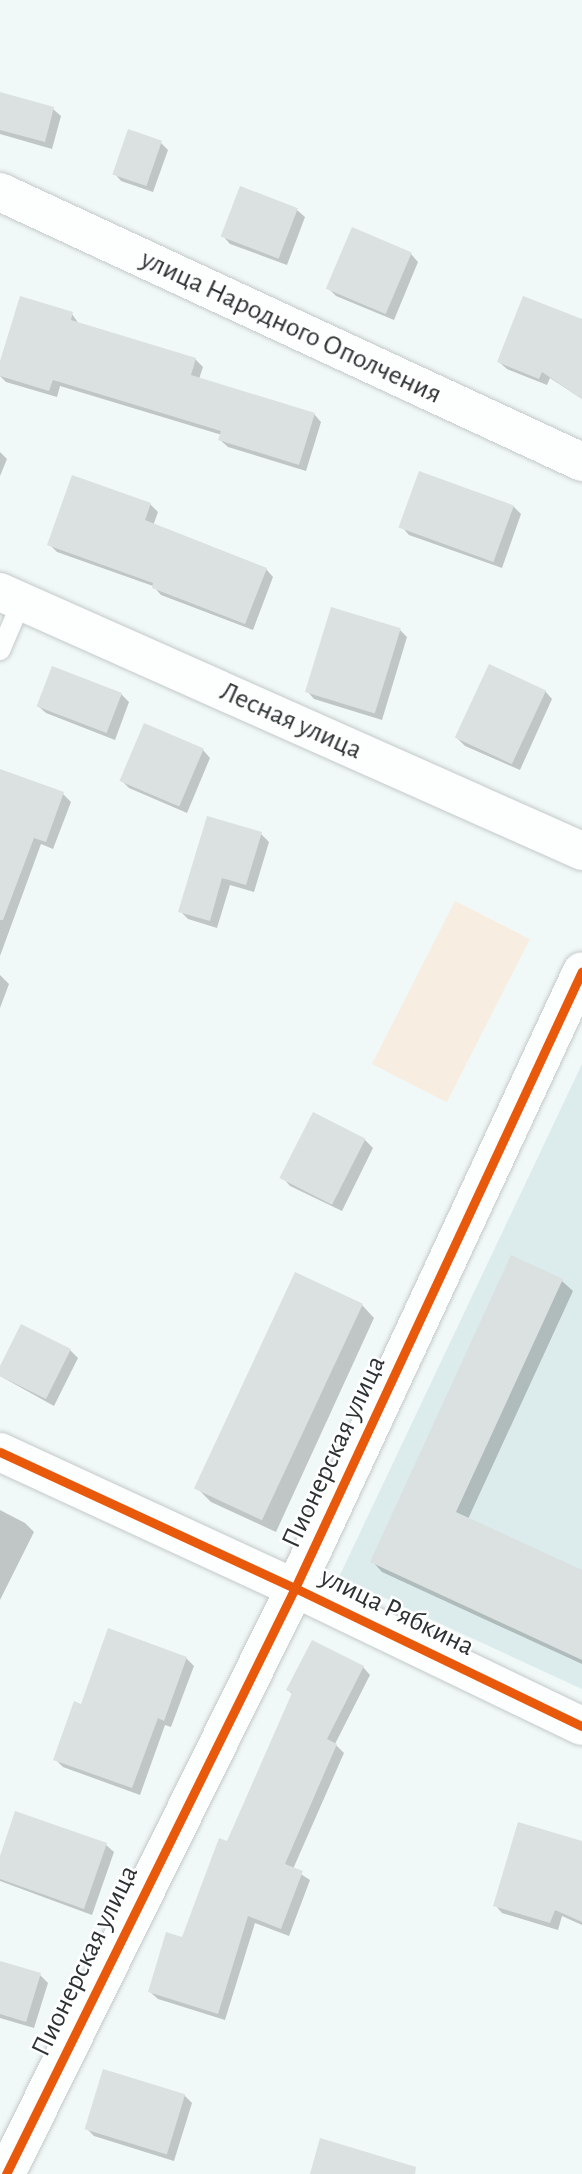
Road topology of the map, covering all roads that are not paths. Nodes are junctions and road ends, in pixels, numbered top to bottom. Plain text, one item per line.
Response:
1 (0, 192) edge
2 (582, 462) edge
3 (10, 597) edge
4 (0, 650) edge
5 (582, 851) edge
6 (582, 971) edge
7 (0, 1452) edge
8 (295, 1588) junction
9 (582, 1727) edge
10 (19, 2169) edge

1 - 2 street, улица Народного Ополчения
3 - 4 lane
3 - 5 street, Лесная улица
6 - 8 street, Пионерская улица
7 - 8 street, улица Рябкина
8 - 9 street, улица Рябкина
8 - 10 street, Пионерская улица

